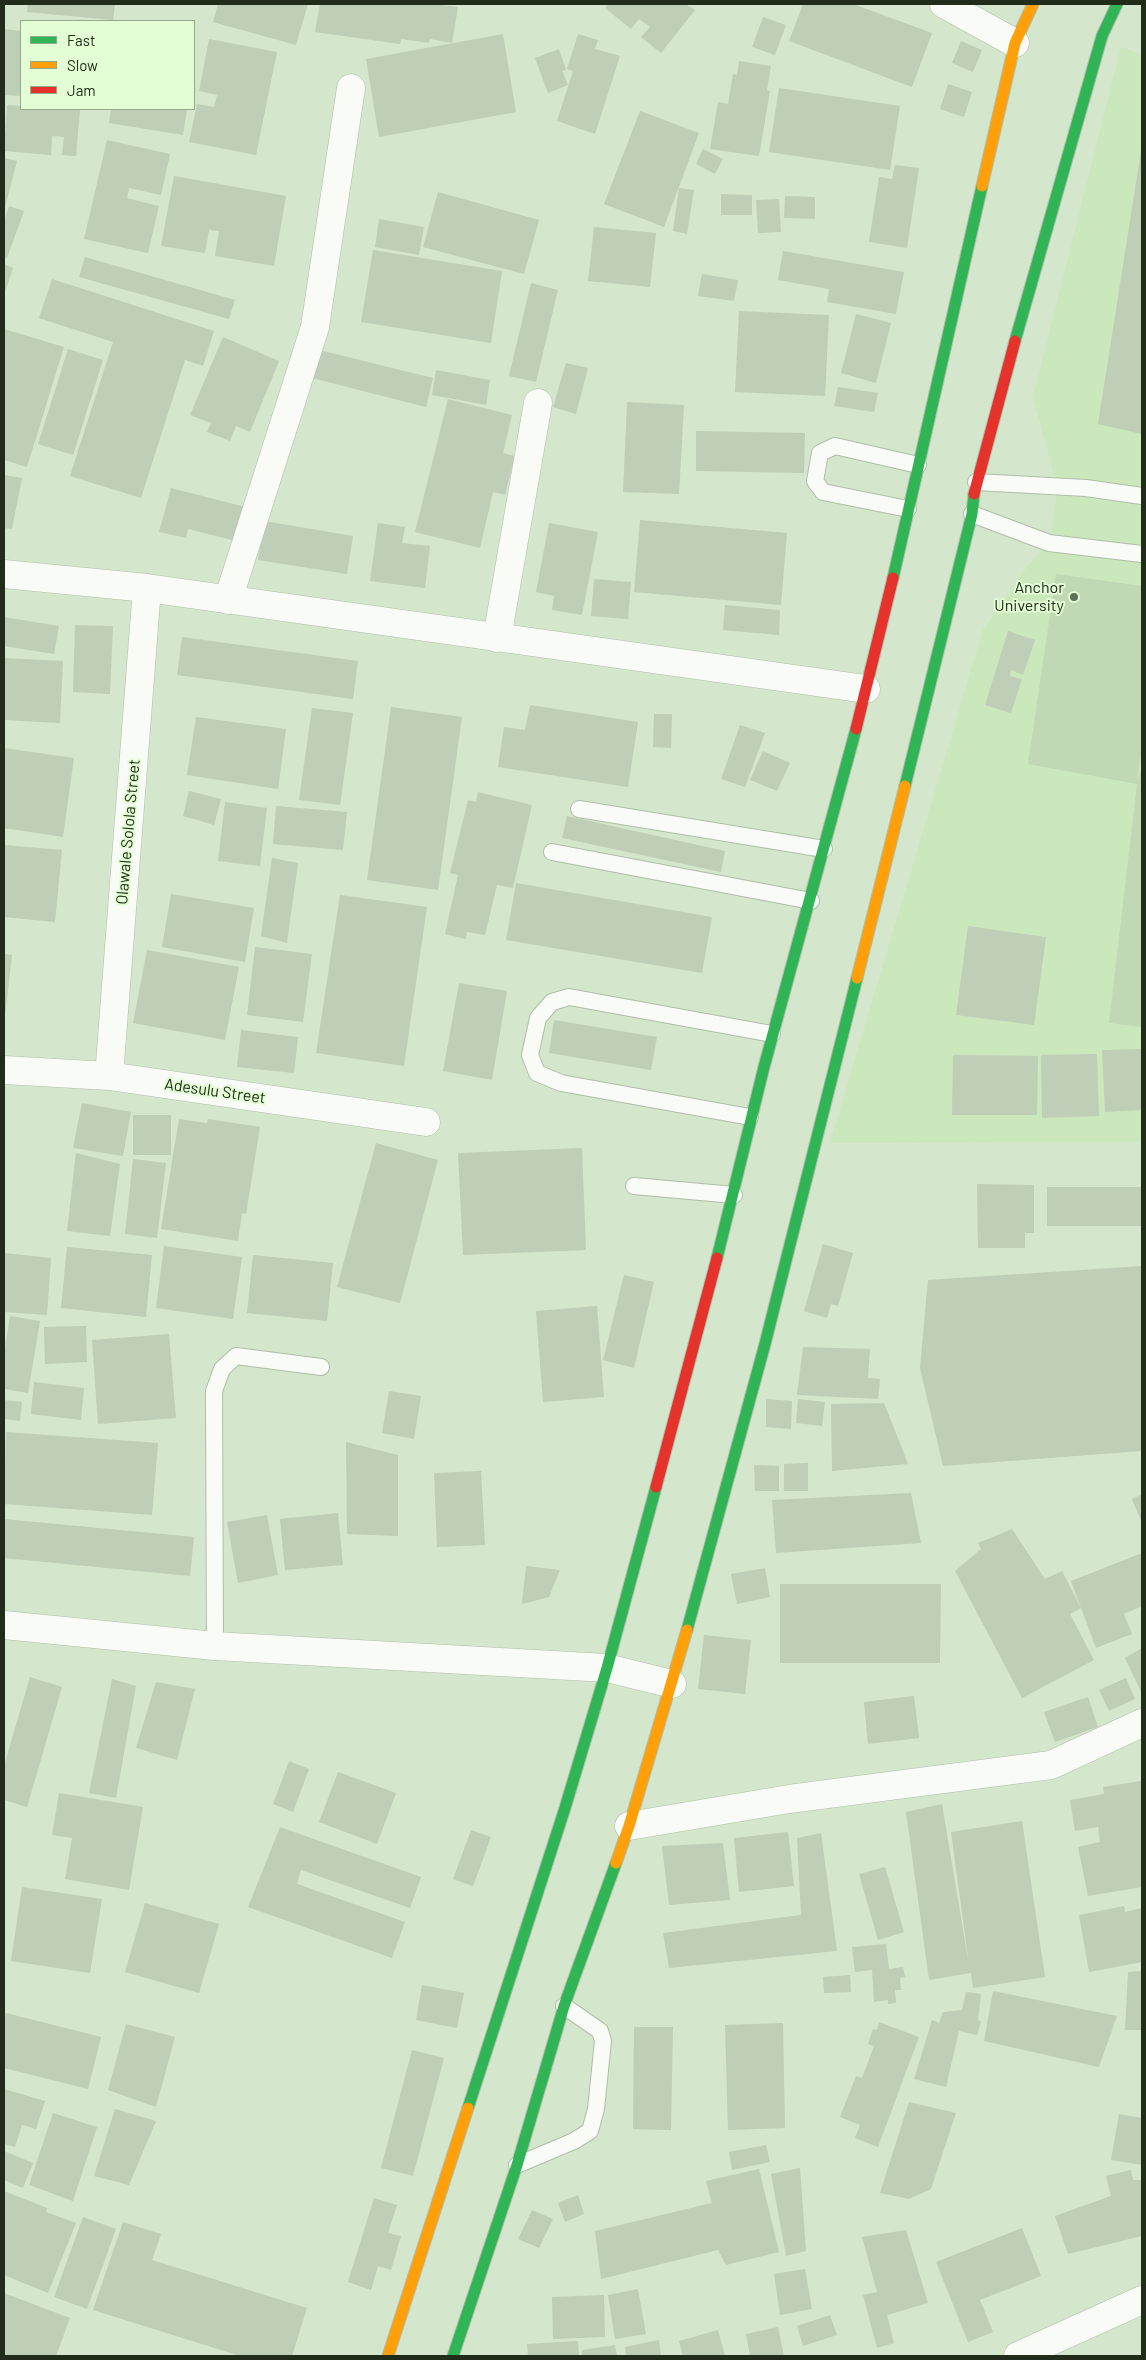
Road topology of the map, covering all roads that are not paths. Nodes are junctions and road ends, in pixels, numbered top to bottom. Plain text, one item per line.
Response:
1 (944, 4) edge
2 (1034, 4) edge
3 (1117, 4) edge
4 (1014, 43) junction
5 (351, 88) dead end
6 (538, 402) dead end
7 (918, 465) junction
8 (976, 482) junction
9 (1142, 496) edge
10 (908, 509) junction
11 (972, 514) junction
12 (1142, 554) edge
13 (4, 574) edge
14 (147, 588) junction
15 (228, 600) junction
16 (497, 638) junction
17 (866, 689) junction
18 (579, 809) dead end
19 (824, 849) junction
20 (552, 852) dead end
21 (811, 901) junction
22 (772, 1034) junction
23 (4, 1070) edge
24 (109, 1076) junction
25 (750, 1117) junction
26 (426, 1122) dead end
27 (634, 1186) dead end
28 (734, 1195) junction
29 (321, 1367) dead end
30 (4, 1625) edge
31 (214, 1646) junction
32 (607, 1668) junction
33 (672, 1684) junction
34 (1142, 1723) edge
35 (629, 1826) junction
36 (564, 2006) junction
37 (517, 2165) junction
38 (1142, 2300) edge
39 (388, 2356) edge
40 (453, 2356) edge
41 (1018, 2356) edge

1 - 4 street
2 - 4 street
3 - 8 street
4 - 7 street
5 - 15 street
6 - 16 street
7 - 10 street
7 - 10 lane
8 - 9 lane
8 - 11 street
10 - 17 street
11 - 12 lane
11 - 33 street
13 - 14 street
14 - 15 street
14 - 24 street, Olawale Solola Street
15 - 16 street
16 - 17 street
17 - 19 street
18 - 19 lane
19 - 21 street
20 - 21 lane
21 - 22 street
22 - 25 street
22 - 25 lane
23 - 24 street, Adesulu Street
24 - 26 street, Adesulu Street
25 - 28 street
27 - 28 lane
28 - 32 street
29 - 31 lane
30 - 31 street
31 - 32 street
32 - 33 street
32 - 39 street
33 - 35 street
34 - 35 street
35 - 36 street
36 - 37 street
36 - 37 lane
37 - 40 street
38 - 41 street

